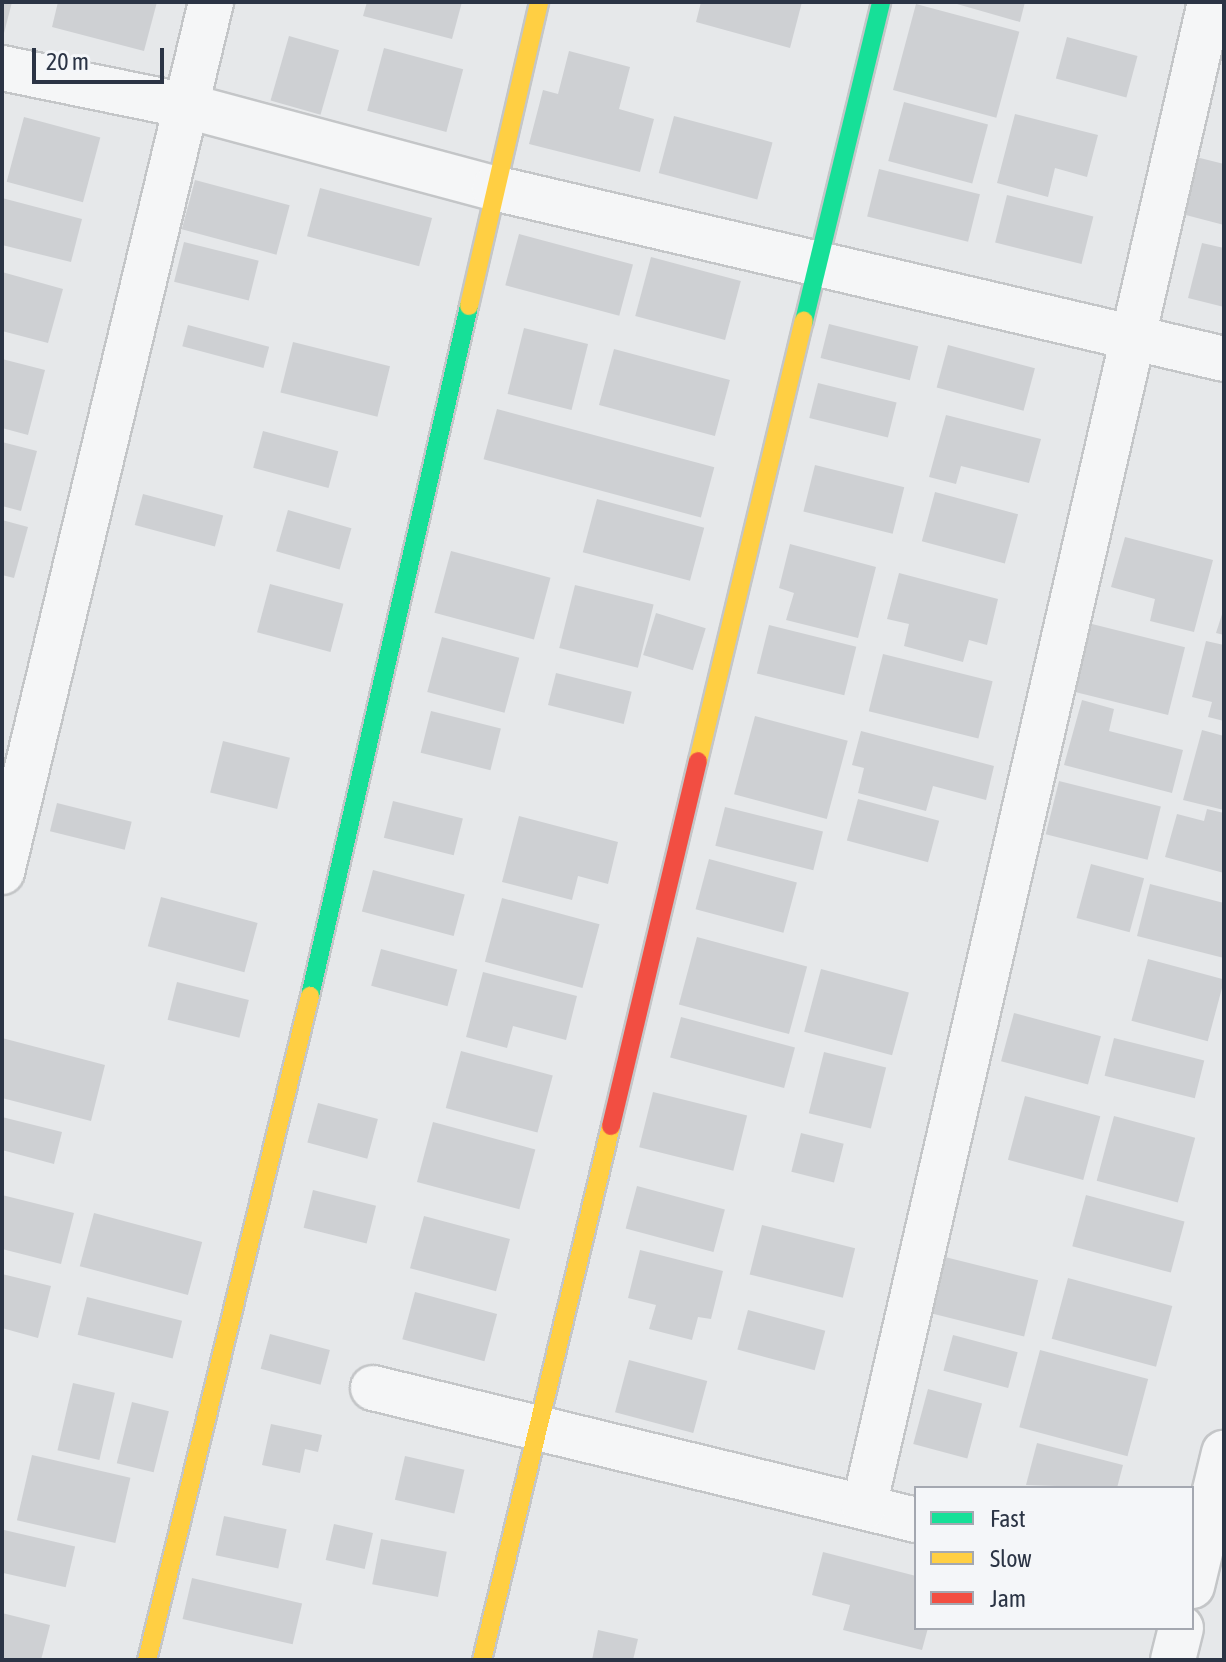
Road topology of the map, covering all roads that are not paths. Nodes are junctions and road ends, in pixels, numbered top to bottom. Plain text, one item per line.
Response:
1 (211, 2) edge
2 (539, 2) edge
3 (881, 2) edge
4 (1210, 2) edge
5 (2, 68) edge
6 (187, 106) junction
7 (494, 188) junction
8 (821, 265) junction
9 (1131, 336) junction
10 (1224, 359) edge
11 (2, 872) edge
12 (373, 1388) dead end
13 (539, 1428) junction
14 (1224, 1453) edge
15 (864, 1507) junction
16 (914, 1520) edge
17 (1194, 1578) edge
18 (1180, 1630) edge
19 (147, 1660) edge
20 (482, 1660) edge
21 (1173, 1660) edge

1 - 6 street
2 - 7 street
3 - 8 street
4 - 9 street
5 - 6 street
6 - 7 street
6 - 11 street
7 - 8 street
7 - 19 street
8 - 9 street
8 - 13 street
9 - 10 street
9 - 15 street
12 - 13 street
13 - 15 street
13 - 20 street
14 - 17 street
15 - 16 street
18 - 21 street

